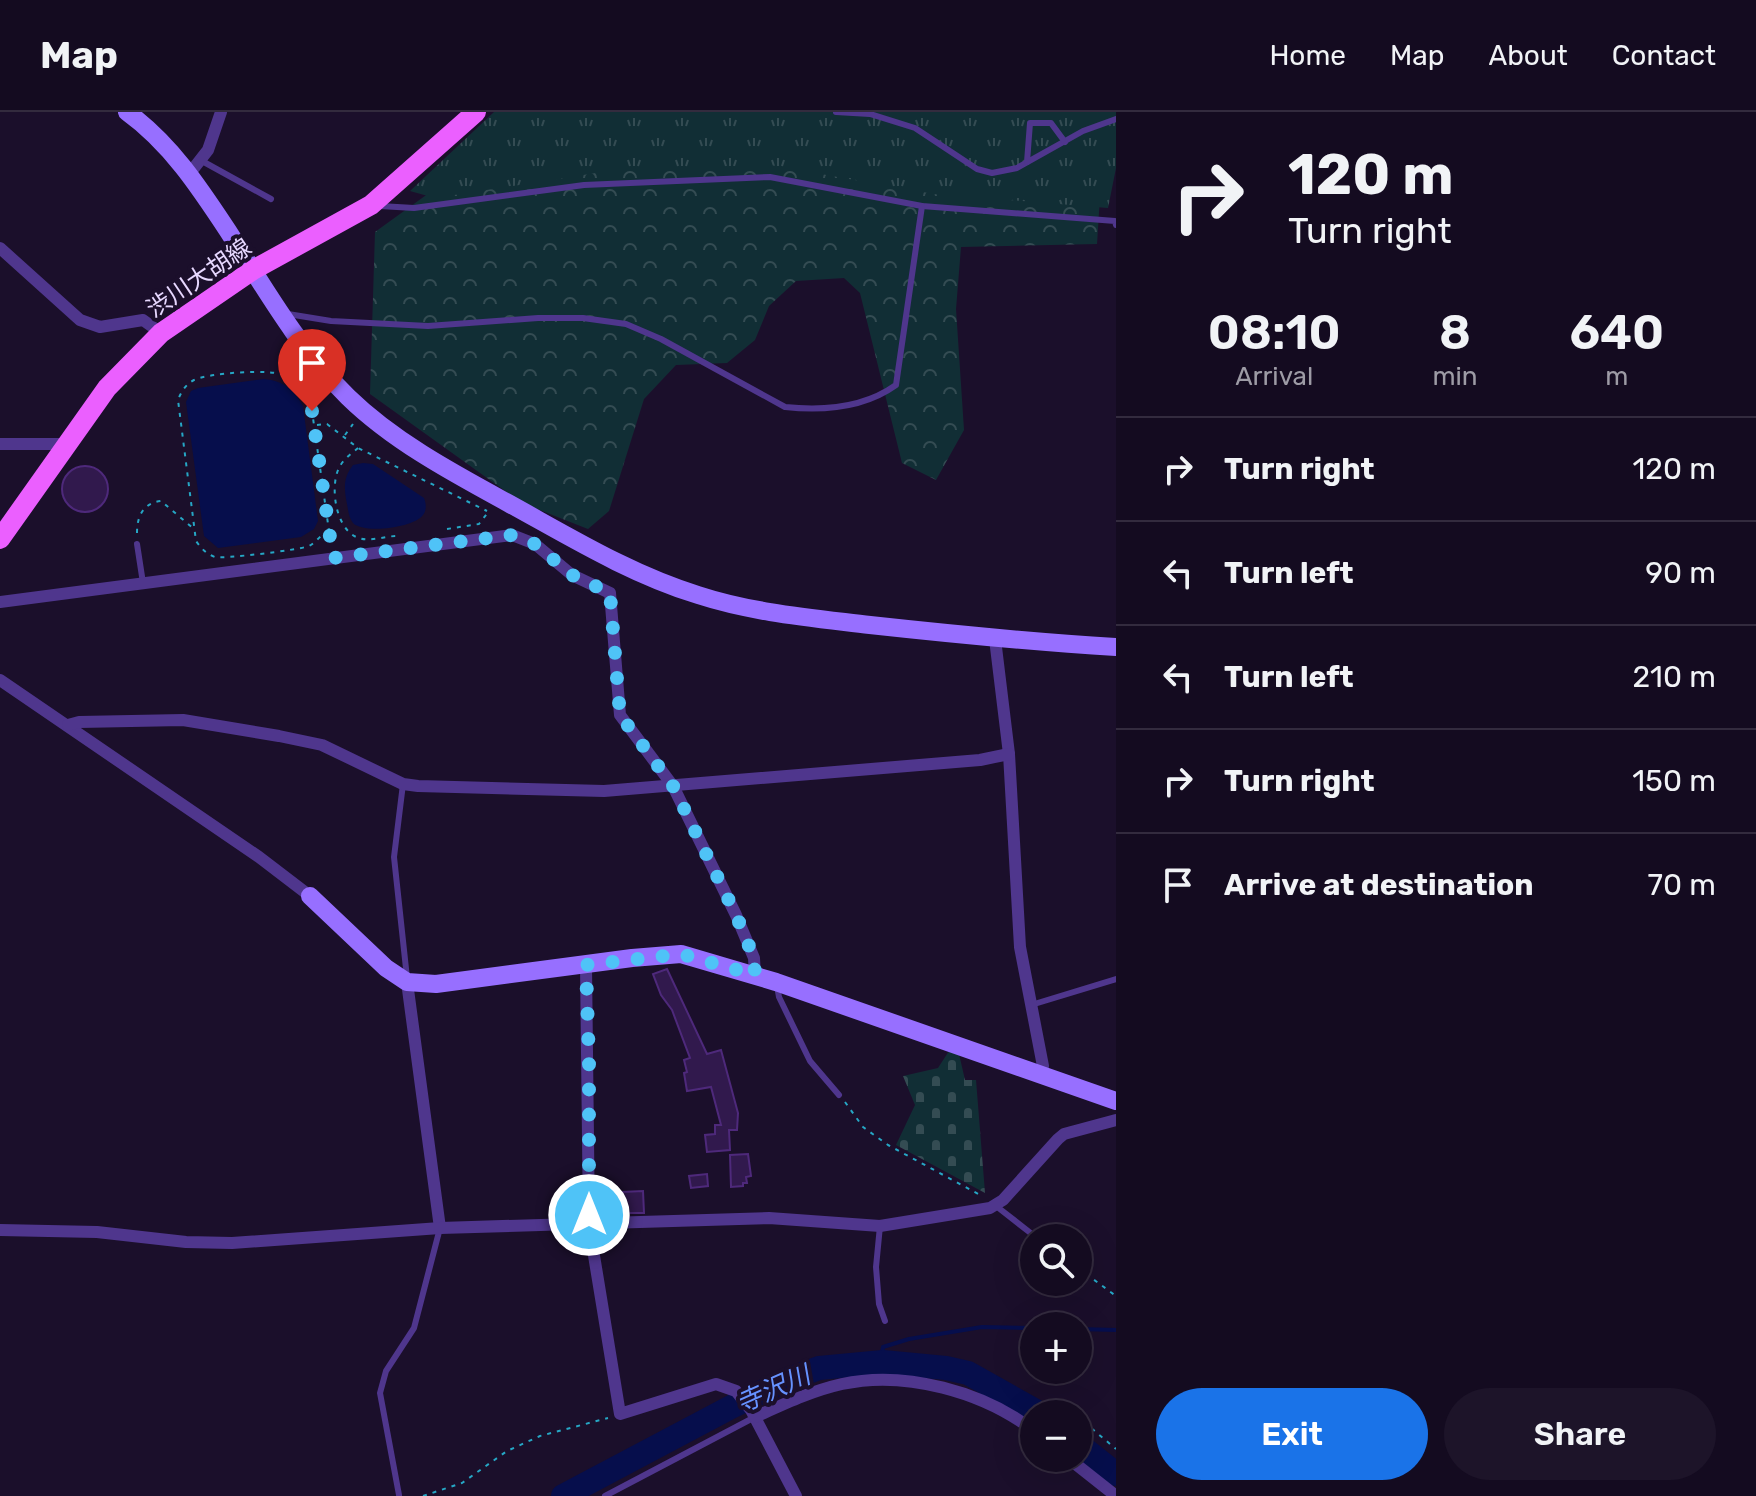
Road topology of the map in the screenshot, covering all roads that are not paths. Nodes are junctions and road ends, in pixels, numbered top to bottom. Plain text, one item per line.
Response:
1 (127, 112) edge
2 (221, 112) edge
3 (476, 112) edge
4 (836, 112) edge
5 (1116, 119) edge
6 (1065, 142) junction
7 (1027, 162) junction
8 (196, 167) junction
9 (271, 199) dead end
10 (371, 205) junction
11 (922, 206) junction
12 (1116, 225) edge
13 (0, 248) edge
14 (253, 270) junction
15 (280, 313) junction
16 (161, 333) junction
17 (0, 444) edge
18 (65, 444) junction
19 (545, 523) junction
20 (0, 539) edge
21 (137, 544) road end
22 (535, 544) junction
23 (143, 583) junction
24 (0, 602) edge
25 (995, 639) junction
26 (1116, 647) edge
27 (0, 680) edge
28 (68, 725) junction
29 (1009, 754) junction
30 (403, 784) junction
31 (673, 786) junction
32 (310, 896) joint
33 (586, 965) junction
34 (755, 975) junction
35 (1116, 979) edge
36 (407, 982) junction
37 (776, 982) junction
38 (1030, 1005) junction
39 (1041, 1075) junction
40 (839, 1095) road end
41 (1116, 1101) edge
42 (1116, 1120) edge
43 (996, 1206) junction
44 (589, 1225) junction
45 (1020, 1225) edge
46 (880, 1226) junction
47 (440, 1228) junction
48 (0, 1230) edge
49 (885, 1321) dead end
50 (753, 1413) junction
51 (1020, 1423) edge
52 (1086, 1472) edge
53 (399, 1495) edge
54 (605, 1496) edge
55 (796, 1496) edge
56 (1116, 1496) edge

1 - 8 street
2 - 8 street
3 - 10 main road, 渋川大胡線
4 - 7 lane
5 - 6 lane
6 - 7 lane
6 - 7 lane
8 - 9 lane
8 - 14 street
10 - 11 lane
10 - 14 main road, 渋川大胡線
11 - 12 lane
11 - 15 lane
13 - 16 street
14 - 15 street
14 - 16 main road, 渋川大胡線
15 - 19 street
16 - 18 main road, 渋川大胡線
17 - 18 street
18 - 20 main road, 渋川大胡線
19 - 22 street
19 - 25 street
21 - 23 lane
22 - 23 street
22 - 31 street
23 - 24 street
25 - 26 street
25 - 29 street
27 - 28 street
28 - 30 street
28 - 32 street
29 - 31 street
29 - 38 street
30 - 31 street
30 - 36 lane
31 - 34 street
32 - 36 street
33 - 34 street
33 - 36 street
33 - 44 street
34 - 37 street
35 - 38 lane
36 - 47 street
37 - 39 street
37 - 40 lane
38 - 39 street
39 - 41 street
42 - 43 street
43 - 45 lane
43 - 46 street
44 - 46 street
44 - 47 street
44 - 50 street
46 - 49 lane
47 - 48 street
47 - 53 lane
50 - 51 street
50 - 54 lane
50 - 55 street
52 - 56 street

